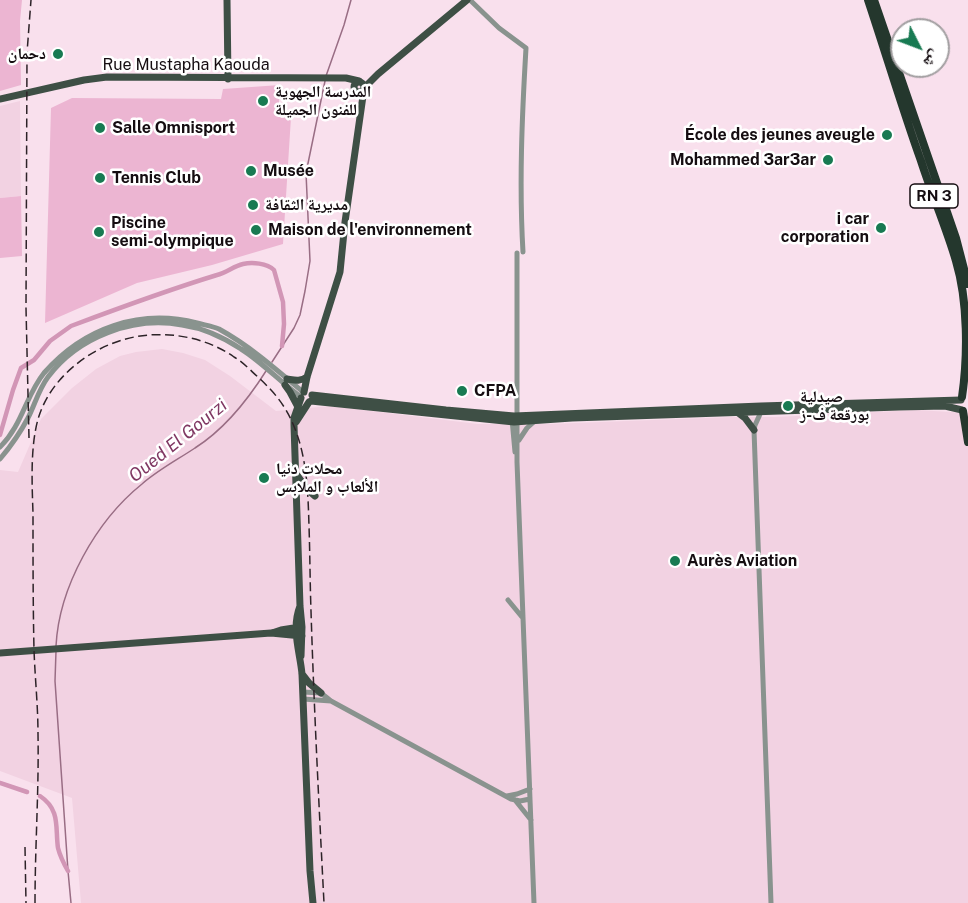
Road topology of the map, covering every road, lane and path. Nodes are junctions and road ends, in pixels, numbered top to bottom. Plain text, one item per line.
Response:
1 (227, 0) edge
2 (468, 0) edge
3 (868, 0) edge
4 (874, 0) edge
5 (228, 79) junction
6 (360, 86) junction
7 (0, 99) edge
8 (968, 284) edge
9 (257, 357) junction
10 (308, 374) junction
11 (286, 382) junction
12 (306, 396) junction
13 (964, 397) edge
14 (298, 407) junction
15 (761, 409) junction
16 (964, 411) edge
17 (737, 412) junction
18 (747, 412) junction
19 (515, 419) junction
20 (536, 420) junction
21 (295, 424) junction
22 (754, 426) junction
23 (968, 442) edge
24 (518, 445) junction
25 (0, 447) edge
26 (0, 459) edge
27 (517, 462) junction
28 (296, 473) junction
29 (315, 496) dead end
30 (508, 600) dead end
31 (300, 606) junction
32 (296, 615) junction
33 (522, 618) junction
34 (299, 627) junction
35 (281, 632) junction
36 (299, 636) junction
37 (0, 653) edge
38 (299, 656) junction
39 (302, 674) junction
40 (321, 693) junction
41 (303, 696) junction
42 (331, 701) junction
43 (530, 789) junction
44 (507, 796) junction
45 (530, 799) junction
46 (515, 800) junction
47 (531, 820) junction
48 (313, 903) edge
49 (534, 903) edge
50 (771, 903) edge

1 - 5 main road
2 - 6 main road
2 - 19 street
3 - 13 highway, RN 3
4 - 8 highway, RN 3
5 - 6 main road, Rue Mustapha Kaouda
5 - 7 main road, Rue Mustapha Kaouda
6 - 10 main road
9 - 11 street
9 - 25 street
9 - 26 street
10 - 11 main road
10 - 12 main road
11 - 12 street
11 - 14 main road
12 - 14 main road
12 - 19 main road
12 - 21 main road
13 - 15 main road
13 - 16 highway
14 - 21 main road
15 - 16 main road
15 - 18 main road
15 - 19 main road
15 - 22 street
16 - 23 highway
17 - 18 main road
17 - 20 main road
17 - 22 main road
18 - 22 street
19 - 20 main road
19 - 24 street
19 - 27 street
20 - 24 street
21 - 28 main road
22 - 50 street
24 - 27 street
27 - 33 street
28 - 29 main road
28 - 31 main road
30 - 33 street
31 - 32 main road
31 - 34 main road
32 - 34 main road
32 - 35 main road
33 - 43 street
34 - 35 main road
34 - 36 main road
35 - 36 main road
35 - 37 main road
35 - 38 main road
36 - 38 main road
38 - 39 main road
39 - 40 main road
39 - 41 main road
40 - 41 street
40 - 42 street
41 - 42 street
41 - 48 main road
42 - 44 street
43 - 44 street
43 - 45 street
44 - 46 street
45 - 46 street
45 - 47 street
46 - 47 street
47 - 49 street

